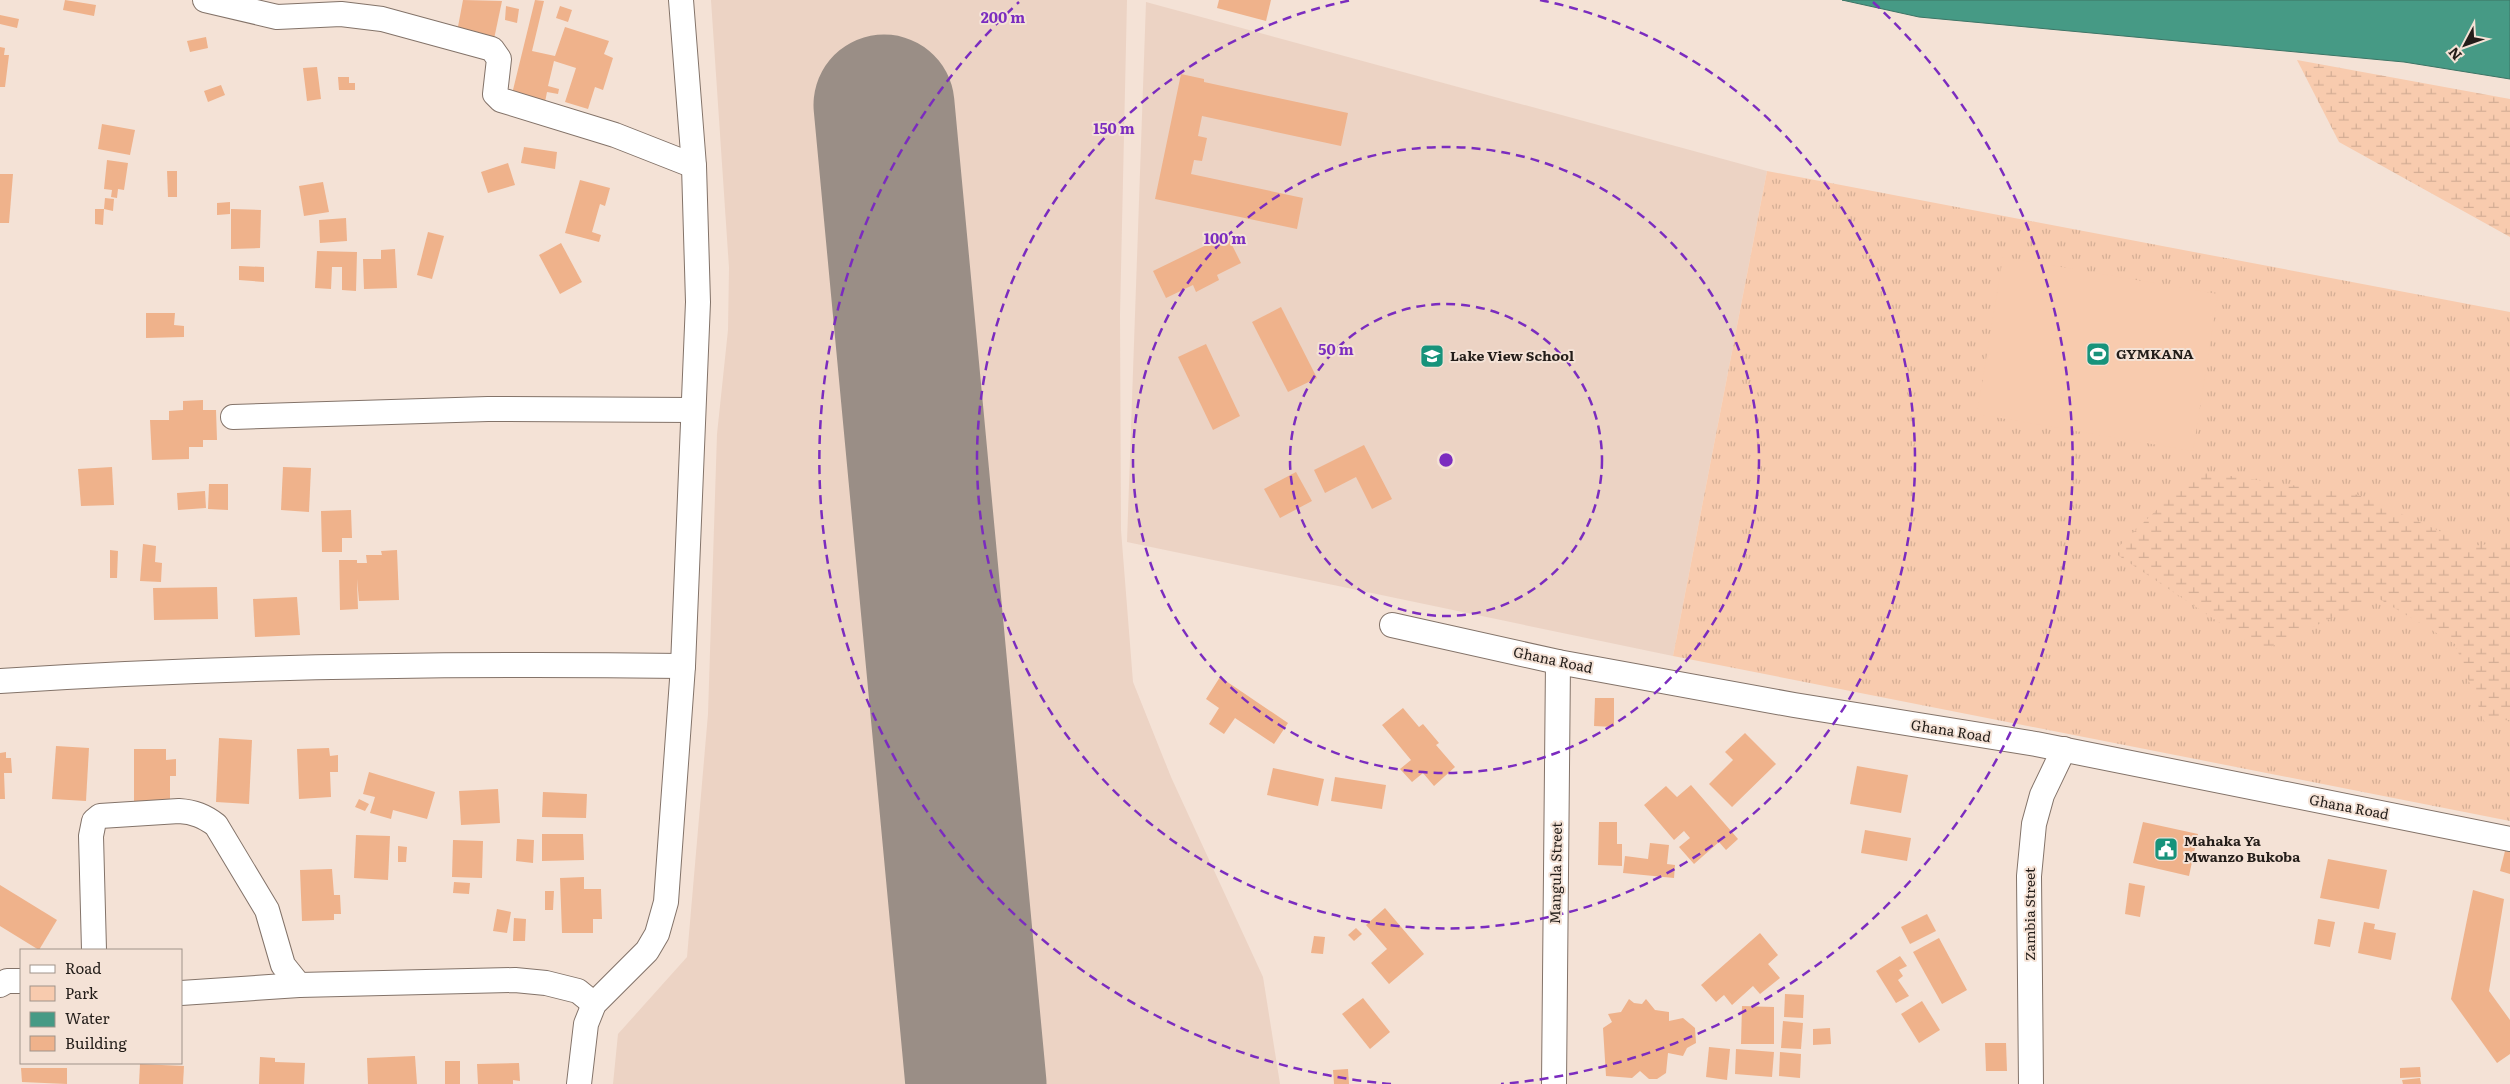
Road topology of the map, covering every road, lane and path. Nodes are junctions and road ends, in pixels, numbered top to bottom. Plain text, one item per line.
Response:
1 (205, 0) edge
2 (681, 0) edge
3 (257, 6) edge
4 (694, 166) junction
5 (693, 410) junction
6 (234, 417) dead end
7 (1392, 625) dead end
8 (1558, 662) junction
9 (683, 666) junction
10 (0, 681) edge
11 (2064, 750) junction
12 (2510, 839) edge
13 (94, 949) edge
14 (20, 981) edge
15 (0, 984) edge
16 (299, 985) junction
17 (182, 993) edge
18 (594, 1004) junction
19 (579, 1084) edge
20 (1554, 1084) edge
21 (2031, 1084) edge

1 - 3 street
2 - 4 street
3 - 4 street
4 - 5 street
5 - 6 street
5 - 9 street
7 - 8 street, Ghana Road
8 - 11 street, Ghana Road
8 - 20 street, Mangula Street
9 - 10 street
9 - 18 street
11 - 12 street, Ghana Road
11 - 21 street, Zambia Street
13 - 16 street
14 - 15 street
16 - 17 street
16 - 18 street
18 - 19 street

